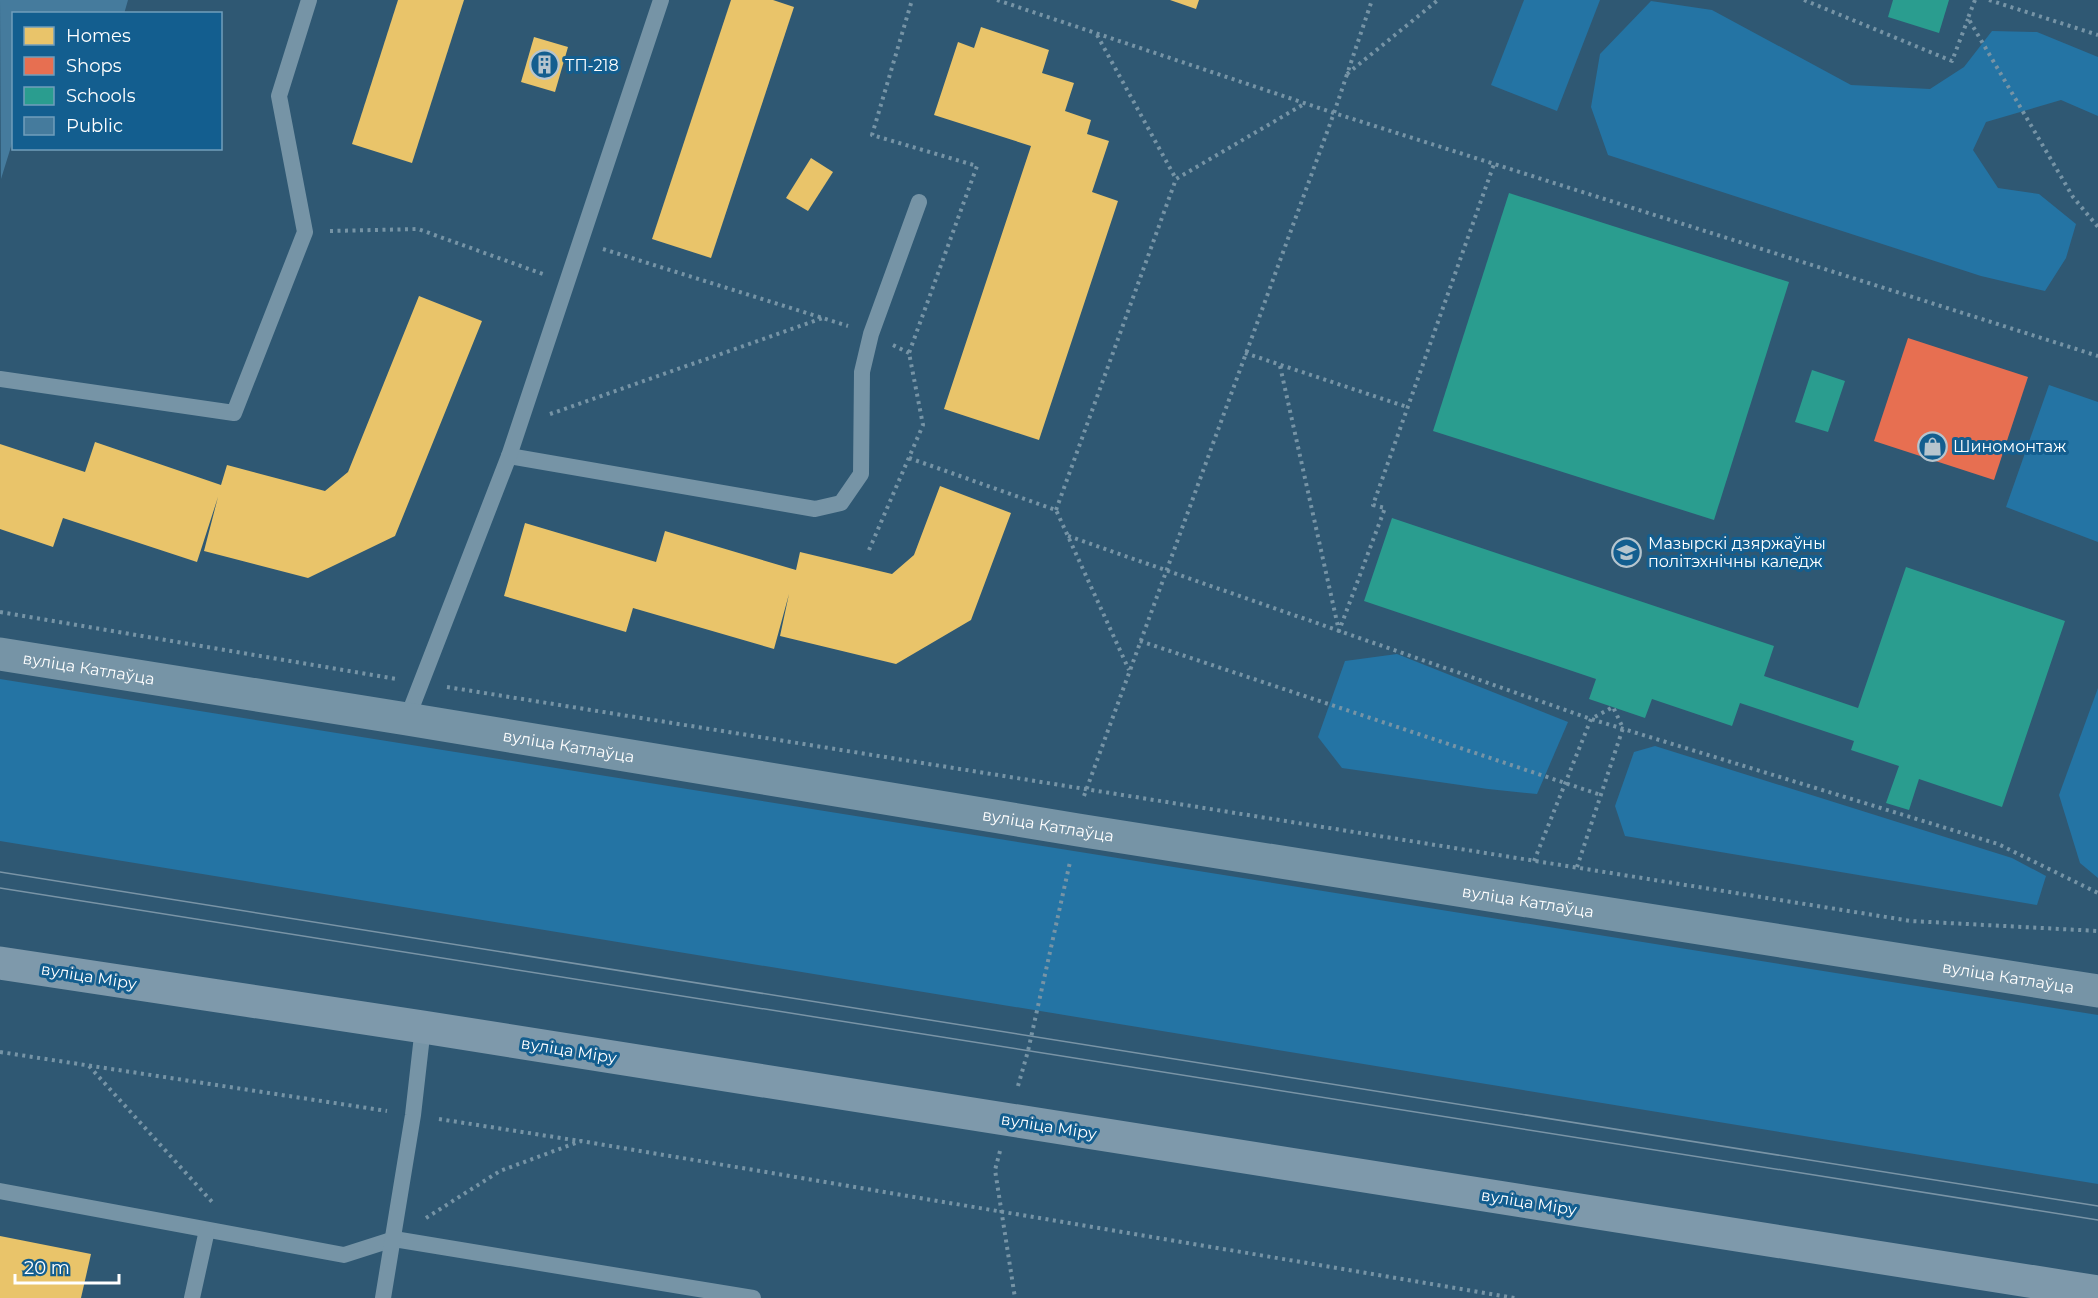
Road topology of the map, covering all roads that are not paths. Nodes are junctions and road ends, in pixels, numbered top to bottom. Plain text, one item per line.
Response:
1 (309, 0) edge
2 (661, 0) edge
3 (919, 202) dead end
4 (0, 379) edge
5 (510, 456) junction
6 (0, 654) edge
7 (407, 719) junction
8 (0, 963) edge
9 (2098, 991) edge
10 (423, 1027) junction
11 (0, 1191) edge
12 (207, 1230) junction
13 (394, 1239) junction
14 (2098, 1292) edge
15 (192, 1298) edge
16 (383, 1298) edge
17 (753, 1298) edge

1 - 4 lane
2 - 5 lane
3 - 5 lane
5 - 7 lane
6 - 7 street, вуліца Катлаўца
7 - 9 street, вуліца Катлаўца
8 - 10 main road, вуліца Міру
10 - 13 lane
10 - 14 main road, вуліца Міру
11 - 12 lane
12 - 13 lane
12 - 15 lane
13 - 16 lane
13 - 17 lane

